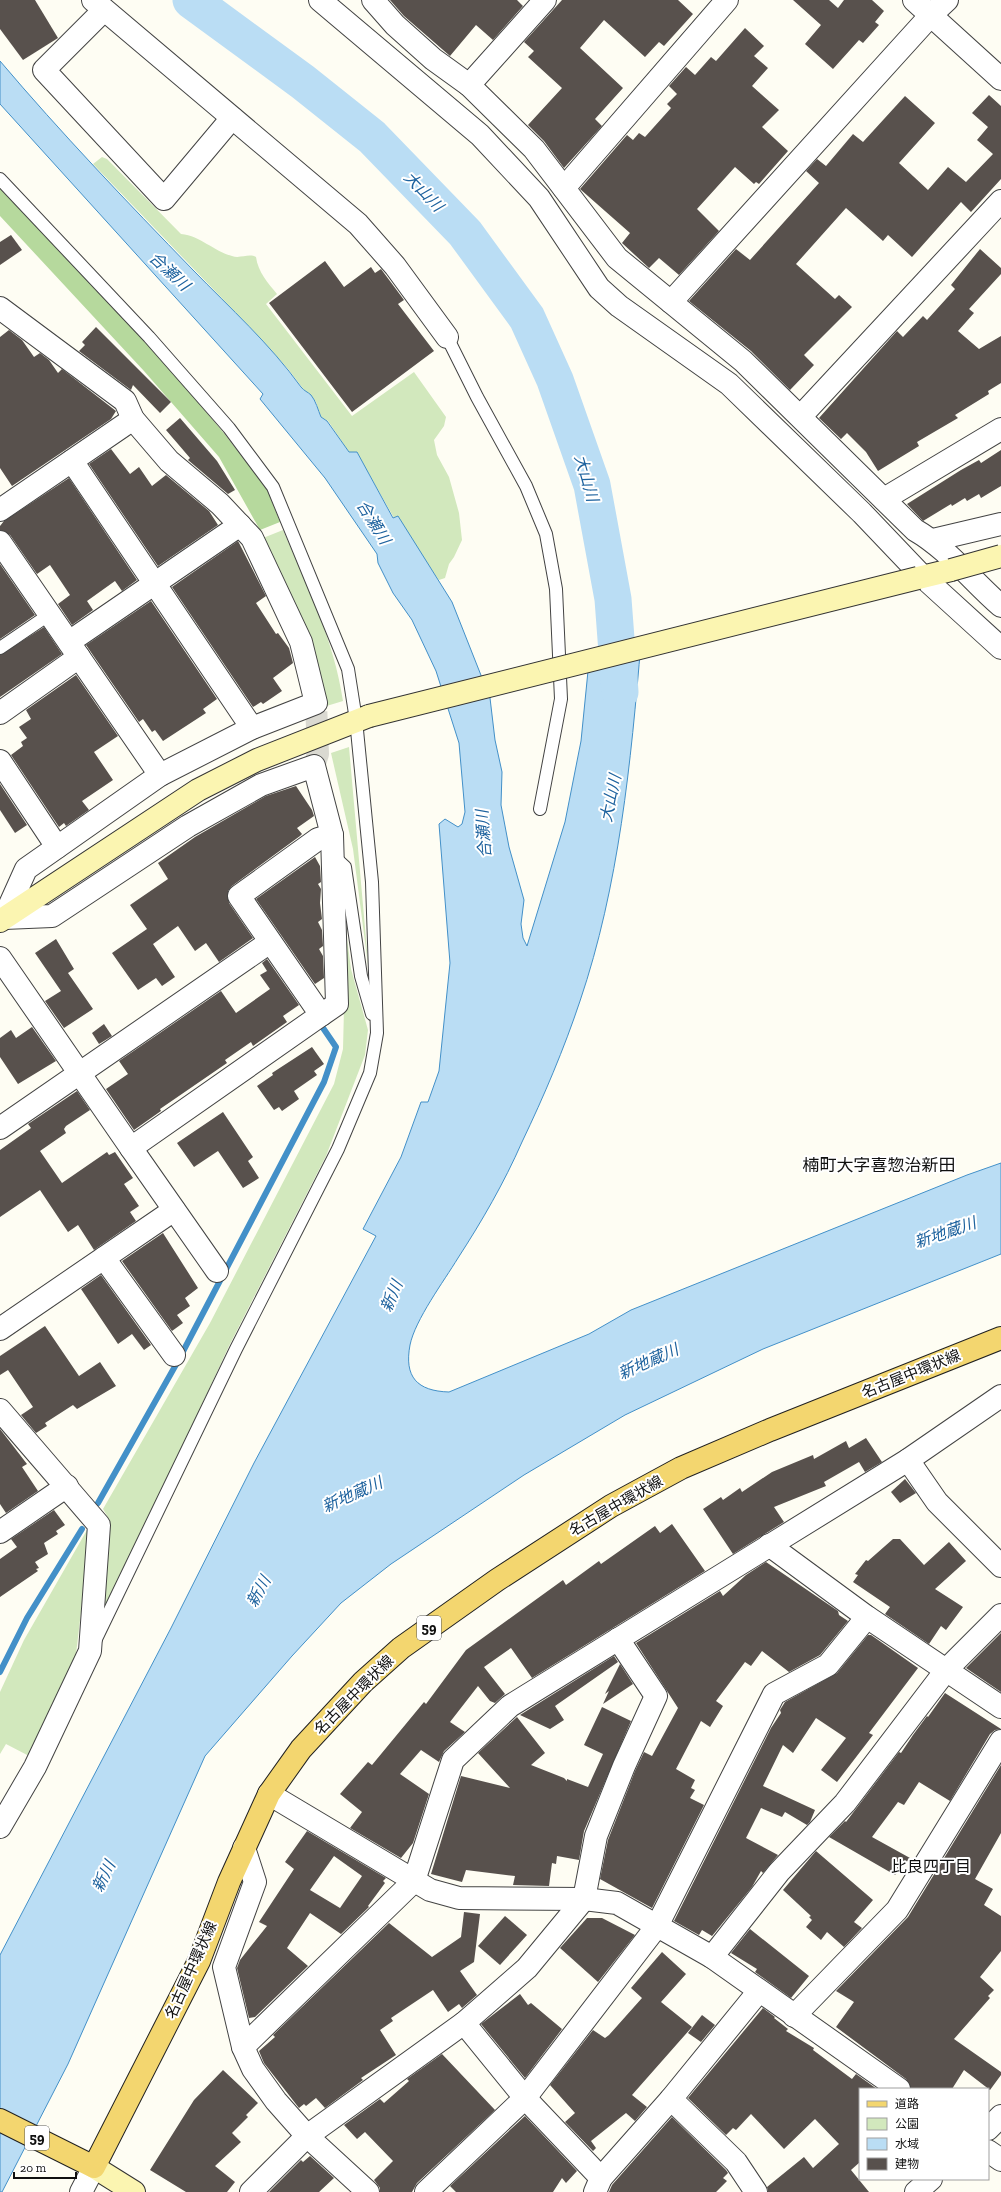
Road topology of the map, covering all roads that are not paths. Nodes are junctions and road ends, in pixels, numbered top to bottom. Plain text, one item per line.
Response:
1 (320, 0) edge
2 (373, 0) edge
3 (545, 0) edge
4 (727, 0) edge
5 (914, 0) edge
6 (946, 0) edge
7 (98, 5) edge
8 (931, 15) junction
9 (1001, 79) edge
10 (469, 85) junction
11 (232, 118) junction
12 (0, 179) edge
13 (564, 188) junction
14 (1001, 201) edge
15 (671, 302) junction
16 (0, 308) edge
17 (448, 337) joint
18 (801, 416) junction
19 (133, 419) junction
20 (1001, 430) edge
21 (72, 461) junction
22 (884, 500) junction
23 (0, 510) edge
24 (1001, 524) edge
25 (240, 525) junction
26 (933, 540) junction
27 (0, 542) edge
28 (1001, 556) edge
29 (920, 578) junction
30 (1001, 583) edge
31 (154, 584) junction
32 (980, 588) junction
33 (1001, 606) edge
34 (50, 614) junction
35 (0, 648) edge
36 (1001, 648) edge
37 (74, 650) junction
38 (0, 713) edge
39 (363, 718) junction
40 (252, 728) junction
41 (0, 761) edge
42 (160, 775) junction
43 (540, 809) dead end
44 (332, 845) junction
45 (57, 847) junction
46 (2, 920) edge
47 (270, 942) junction
48 (0, 958) edge
49 (321, 1015) junction
50 (377, 1033) junction
51 (79, 1074) junction
52 (0, 1128) edge
53 (131, 1148) junction
54 (174, 1210) junction
55 (104, 1258) junction
56 (217, 1271) dead end
57 (0, 1329) edge
58 (1001, 1338) edge
59 (174, 1355) dead end
60 (1001, 1396) edge
61 (0, 1410) edge
62 (908, 1460) junction
63 (67, 1486) junction
64 (0, 1532) edge
65 (769, 1545) junction
66 (1001, 1566) edge
67 (1001, 1615) edge
68 (867, 1617) junction
69 (618, 1639) junction
70 (90, 1651) junction
71 (947, 1669) junction
72 (1001, 1707) edge
73 (1001, 1741) edge
74 (270, 1794) junction
75 (0, 1827) edge
76 (244, 1848) junction
77 (414, 1880) junction
78 (584, 1899) junction
79 (657, 1926) junction
80 (712, 1957) junction
81 (759, 1991) junction
82 (794, 2016) junction
83 (464, 2023) junction
84 (243, 2047) junction
85 (898, 2088) edge
86 (525, 2098) junction
87 (671, 2099) junction
88 (1001, 2116) edge
89 (0, 2120) edge
90 (989, 2128) edge
91 (306, 2136) junction
92 (989, 2152) edge
93 (1001, 2160) edge
94 (94, 2167) junction
95 (930, 2180) edge
96 (598, 2185) edge
97 (81, 2192) edge
98 (134, 2192) edge
99 (251, 2192) edge
100 (368, 2192) edge
101 (426, 2192) edge
102 (756, 2192) edge
103 (916, 2192) edge

1 - 29 street
2 - 10 street
3 - 10 street
4 - 13 street
5 - 8 street
6 - 8 street
7 - 11 street
7 - 11 street
8 - 9 street
8 - 15 street
10 - 13 street
11 - 17 street
12 - 39 lane
13 - 15 street
14 - 18 street
15 - 18 street
16 - 19 street
17 - 43 lane
18 - 22 street
19 - 21 street
19 - 25 street
20 - 22 street
21 - 23 street
21 - 31 street
22 - 26 street
24 - 26 street
25 - 31 street
25 - 40 street
26 - 32 street
27 - 34 street
28 - 29 street, bridge
29 - 36 street
29 - 39 street, bridge
30 - 32 street
31 - 37 street
31 - 40 street
32 - 33 street
34 - 35 lane
34 - 37 street
37 - 38 street
37 - 42 street
39 - 46 street
39 - 50 lane
40 - 42 street
41 - 45 street
42 - 45 street
44 - 46 street
44 - 47 street
44 - 49 street
44 - 50 lane
45 - 46 street
47 - 49 street
47 - 51 street
48 - 51 street
49 - 53 street
50 - 70 lane
51 - 52 street
51 - 53 street
53 - 54 street
54 - 55 street
54 - 56 street
55 - 57 street
55 - 59 street
58 - 74 main road, 名古屋中環状線 / 59
60 - 62 street
61 - 63 street
62 - 65 street
62 - 66 street
63 - 64 street
63 - 70 street
65 - 68 street
65 - 69 street
67 - 71 street
68 - 71 street
68 - 79 street
69 - 77 street
69 - 78 street
70 - 75 street
71 - 72 street
71 - 80 street
73 - 82 street
74 - 76 main road, 名古屋中環状線 / 59
74 - 77 street
76 - 84 street
76 - 94 main road, 名古屋中環状線 / 59
77 - 78 street
77 - 84 street
78 - 79 street
78 - 83 street
79 - 80 street
79 - 86 street
80 - 81 street
81 - 82 street
81 - 87 street
82 - 85 street
83 - 86 street
83 - 91 street
84 - 91 street
86 - 96 street
86 - 101 street
87 - 96 street
87 - 102 street
88 - 90 street
89 - 94 main road, 59
91 - 99 street
91 - 100 street
92 - 93 street
94 - 97 street
94 - 98 street
95 - 103 street

